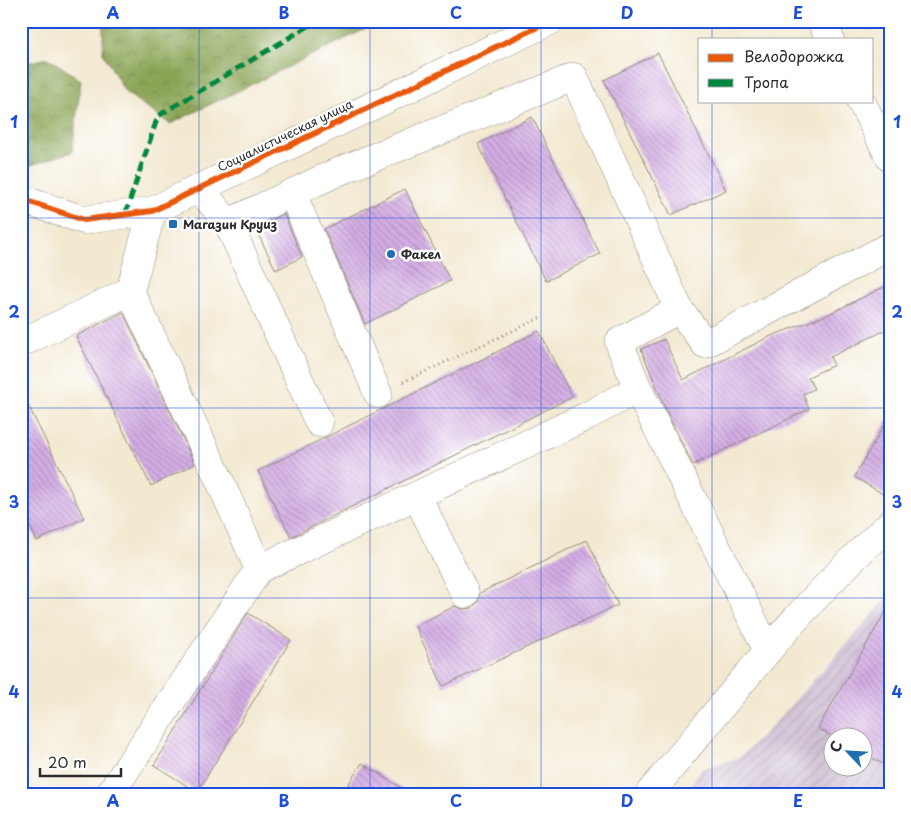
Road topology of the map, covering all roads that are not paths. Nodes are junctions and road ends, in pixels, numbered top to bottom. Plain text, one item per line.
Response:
1 (550, 21) edge
2 (821, 21) edge
3 (830, 38) edge
4 (862, 102) edge
5 (890, 158) edge
6 (200, 189) junction
7 (292, 193) junction
8 (21, 198) edge
9 (152, 212) junction
10 (228, 223) junction
11 (890, 246) edge
12 (130, 291) junction
13 (679, 309) junction
14 (21, 343) edge
15 (638, 388) junction
16 (378, 394) road end
17 (319, 423) dead end
18 (417, 496) junction
19 (890, 524) edge
20 (259, 569) junction
21 (464, 594) dead end
22 (768, 651) junction
23 (110, 794) edge
24 (649, 794) edge

1 - 6 street, Социалистическая улица
2 - 3 street
4 - 5 street
6 - 9 street, Социалистическая улица
6 - 10 street
7 - 10 street
7 - 13 street
7 - 16 street
8 - 9 street, Социалистическая улица
9 - 12 street
10 - 17 street
11 - 13 street
12 - 14 street
12 - 20 street
13 - 15 street
15 - 18 street
15 - 22 street
18 - 20 street
18 - 21 street
19 - 22 street
20 - 23 street
22 - 24 street

